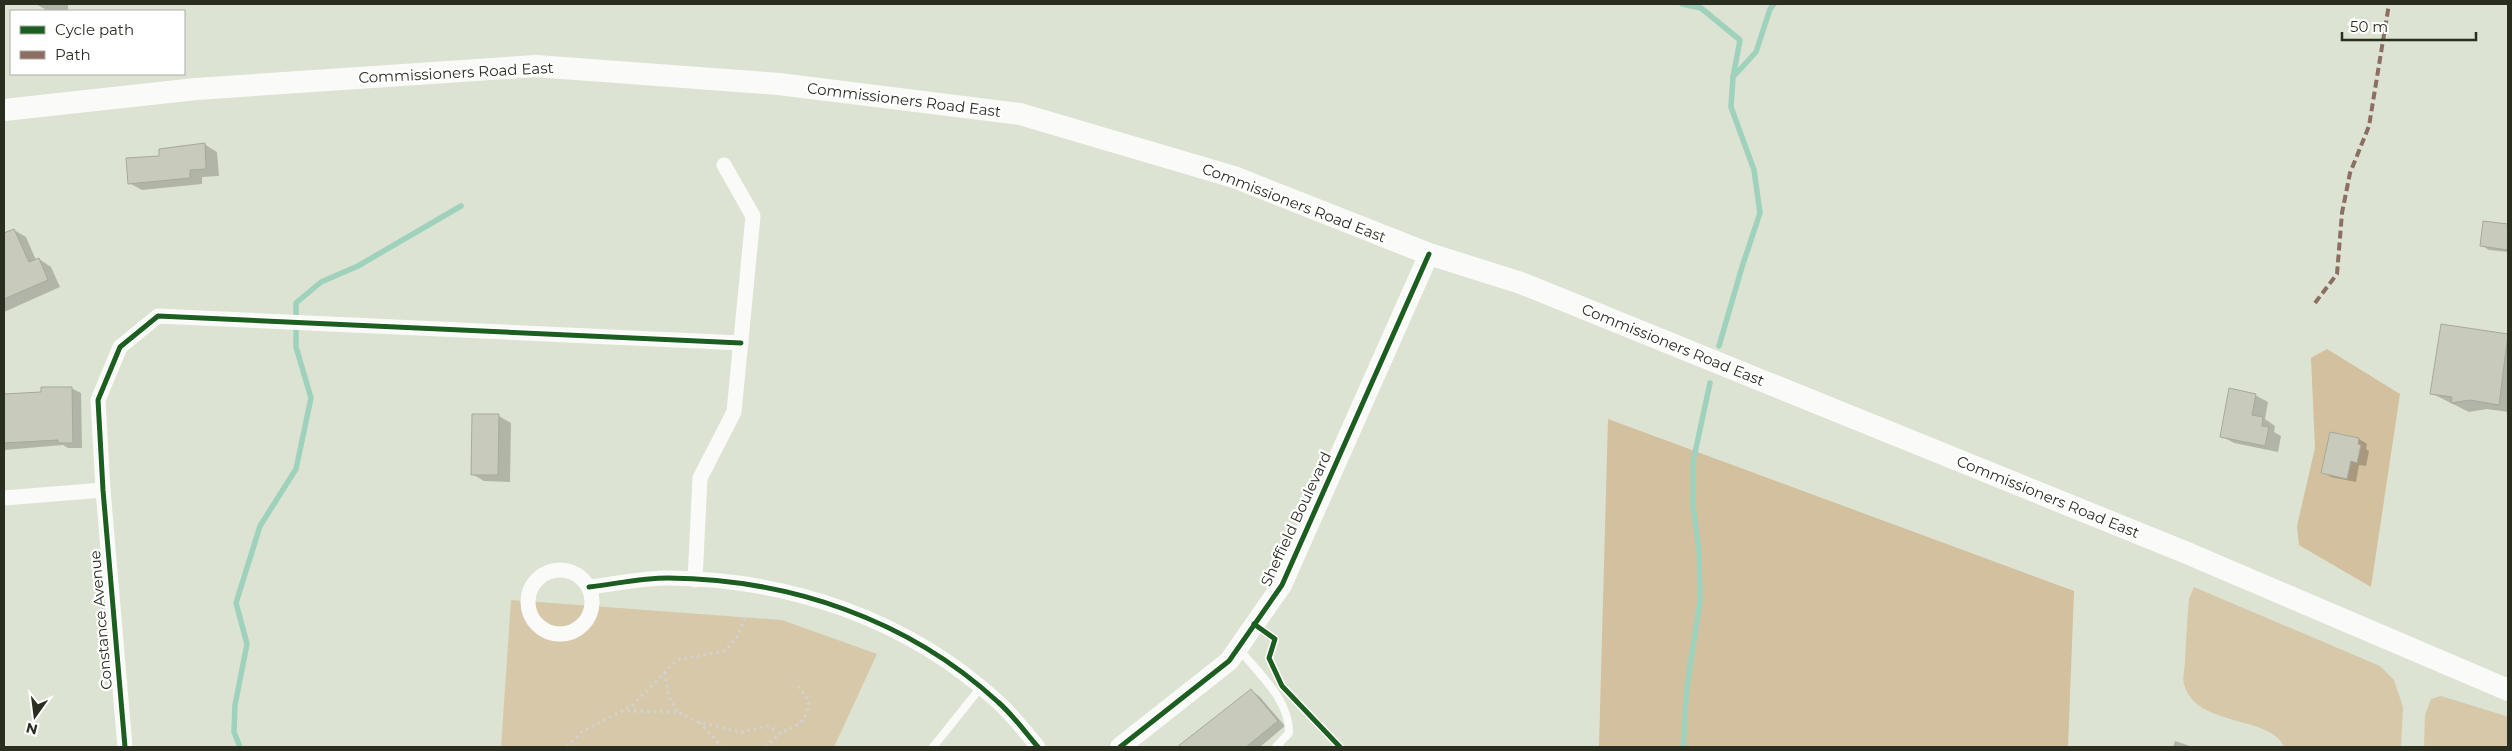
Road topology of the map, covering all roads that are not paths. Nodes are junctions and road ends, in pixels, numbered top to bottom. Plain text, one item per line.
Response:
1 (4, 110) edge
2 (724, 166) dead end
3 (1429, 254) junction
4 (741, 343) junction
5 (102, 490) junction
6 (4, 498) edge
7 (695, 580) junction
8 (589, 588) junction
9 (1238, 648) junction
10 (982, 687) junction
11 (2508, 690) edge
12 (125, 747) edge
13 (933, 747) edge
14 (1038, 747) edge
15 (1120, 747) edge
16 (1276, 747) edge

1 - 3 main road, Commissioners Road East
2 - 4 street
3 - 9 street, Sheffield Boulevard
3 - 11 main road, Commissioners Road East
4 - 5 street, Constance Avenue
4 - 7 street
5 - 6 street
5 - 12 street, Constance Avenue
7 - 8 street
7 - 10 street
8 - 8 street
9 - 15 street, Sheffield Boulevard
9 - 16 lane
10 - 13 lane
10 - 14 street

